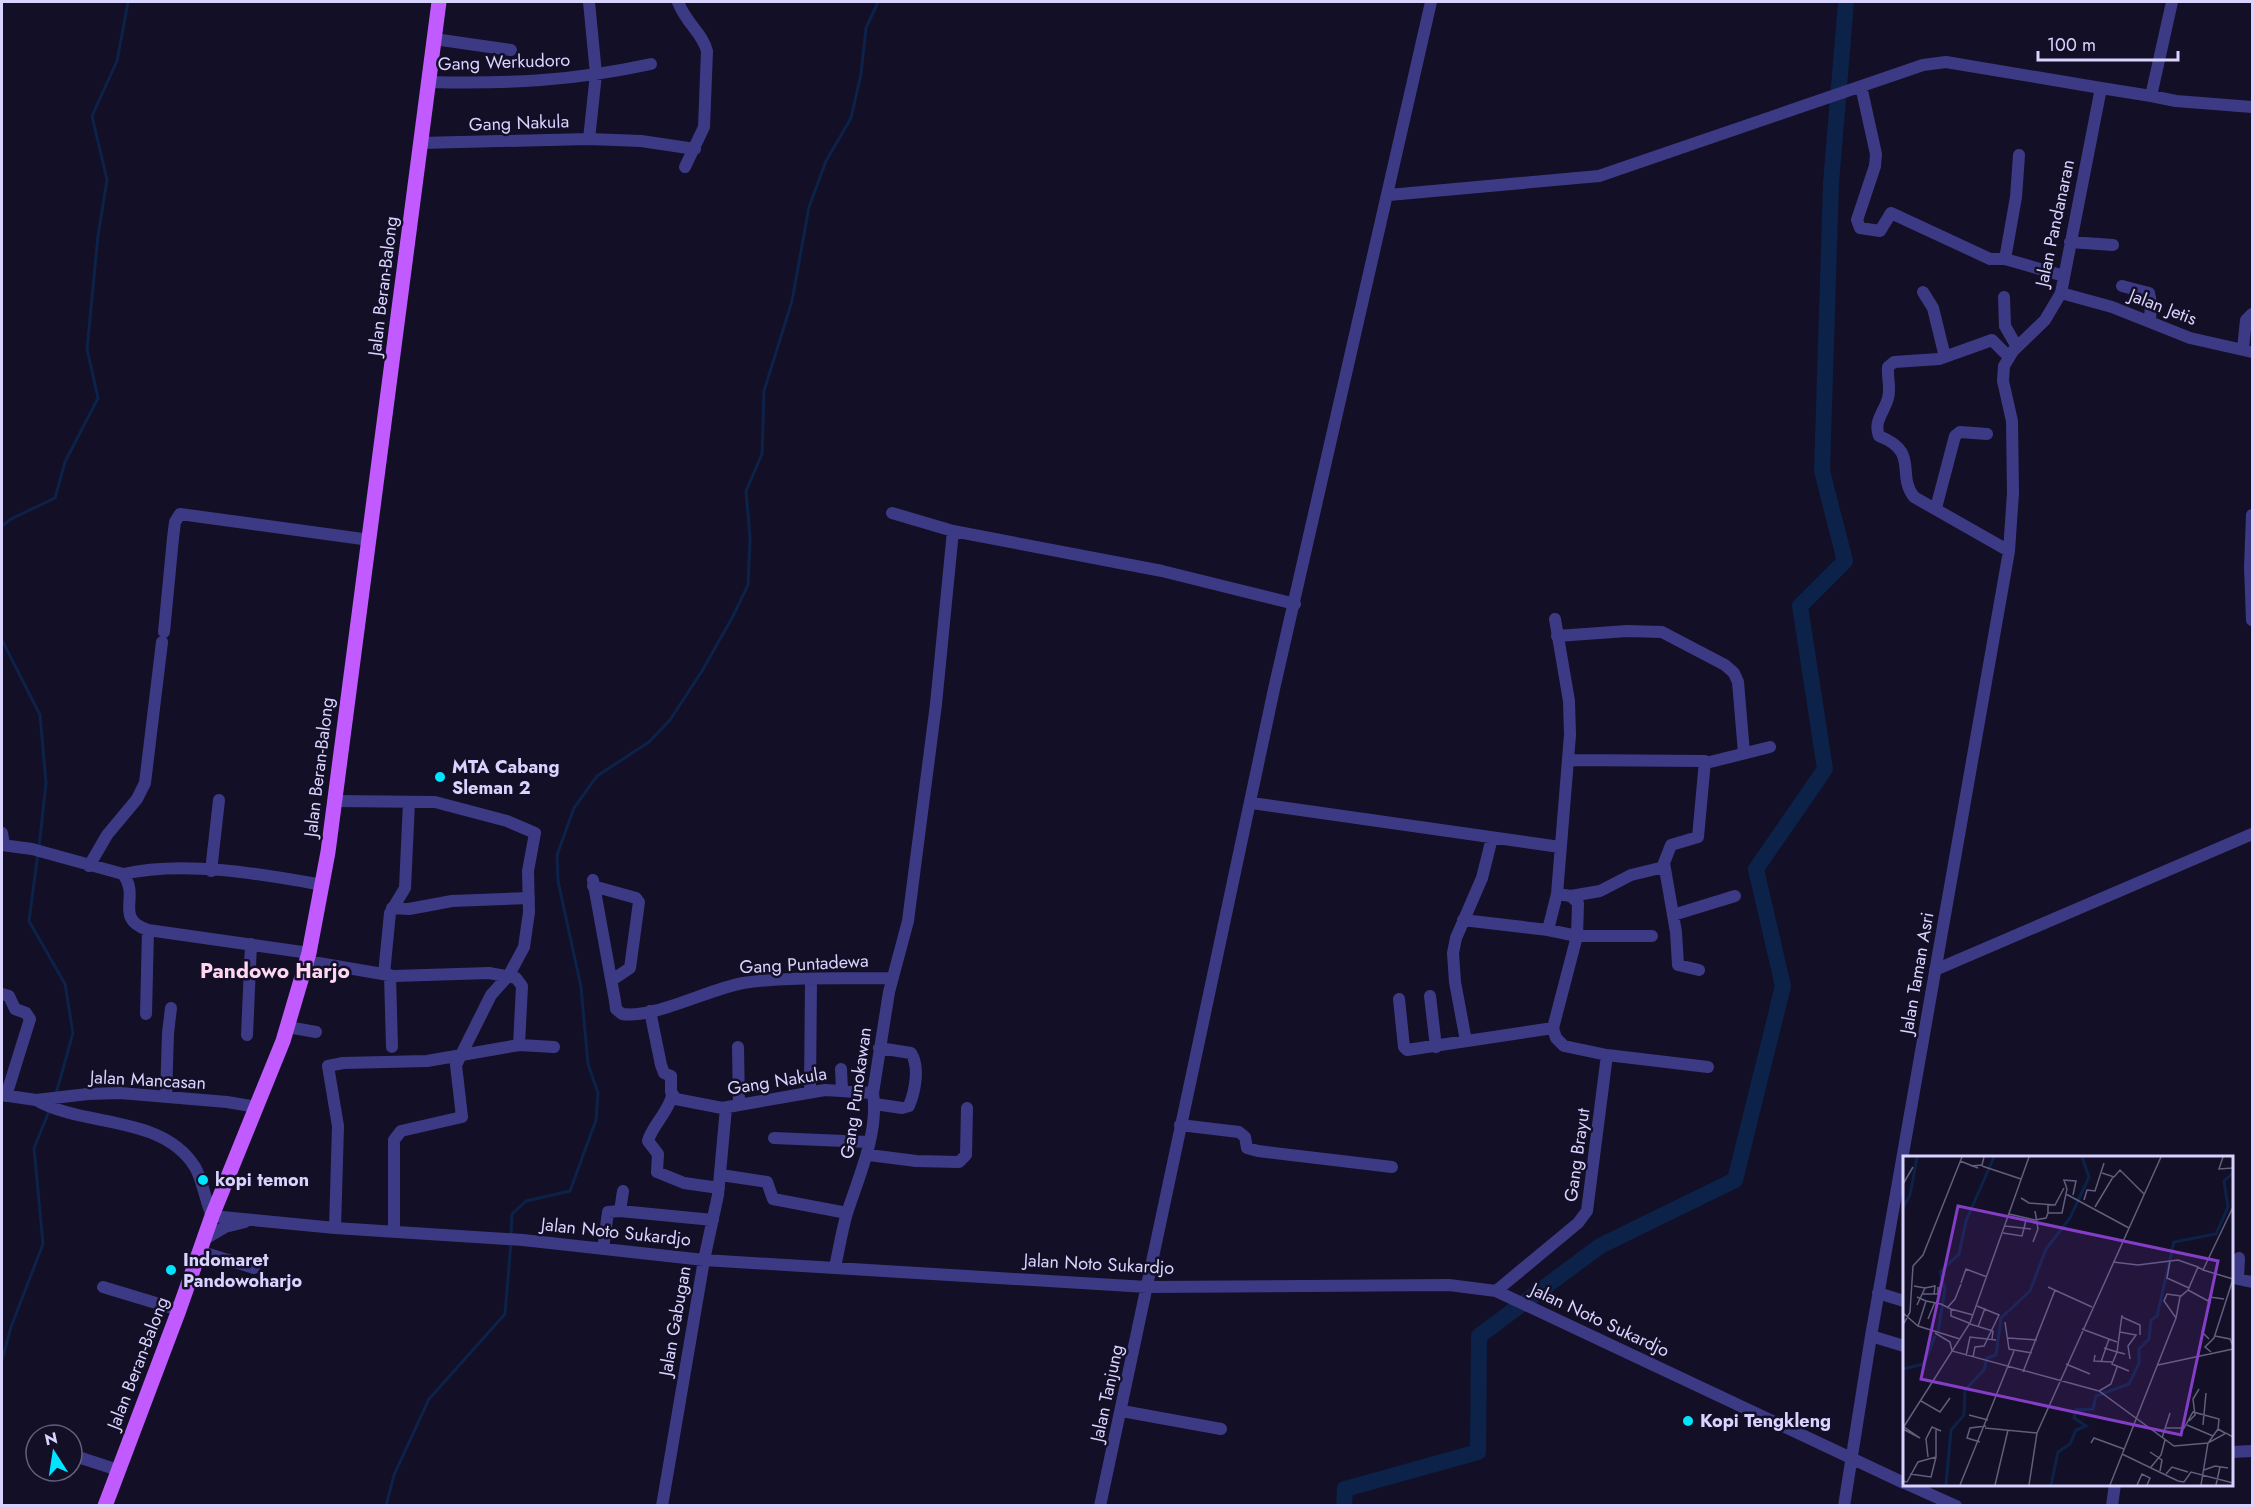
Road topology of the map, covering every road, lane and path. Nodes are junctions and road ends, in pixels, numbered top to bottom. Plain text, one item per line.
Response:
1 (439, 2) edge
2 (589, 2) edge
3 (678, 2) edge
4 (1431, 2) edge
5 (2172, 2) edge
6 (434, 39) junction
7 (511, 50) dead end
8 (651, 64) dead end
9 (596, 75) junction
10 (429, 82) junction
11 (1861, 86) junction
12 (2101, 88) junction
13 (2151, 96) junction
14 (2253, 107) edge
15 (589, 139) junction
16 (420, 143) junction
17 (695, 149) junction
18 (2019, 155) dead end
19 (686, 167) dead end
20 (1389, 195) junction
21 (2070, 242) junction
22 (2113, 245) dead end
23 (2005, 259) junction
24 (2064, 276) junction
25 (2122, 286) dead end
26 (1923, 292) dead end
27 (2061, 293) junction
28 (2004, 297) dead end
29 (2253, 314) edge
30 (2150, 321) junction
31 (2248, 351) edge
32 (2013, 352) junction
33 (1945, 357) junction
34 (1987, 434) dead end
35 (1936, 508) junction
36 (892, 513) dead end
37 (2253, 515) edge
38 (952, 531) junction
39 (370, 540) junction
40 (2009, 551) junction
41 (1295, 604) junction
42 (1555, 619) dead end
43 (2253, 620) edge
44 (1557, 636) junction
45 (1770, 747) dead end
46 (1744, 753) junction
47 (1569, 760) junction
48 (1706, 763) junction
49 (219, 800) dead end
50 (335, 801) junction
51 (409, 802) junction
52 (1252, 803) junction
53 (2253, 834) edge
54 (1492, 838) junction
55 (2, 841) edge
56 (1560, 848) junction
57 (88, 866) junction
58 (1664, 867) junction
59 (211, 871) junction
60 (123, 874) junction
61 (323, 885) junction
62 (1557, 894) junction
63 (1571, 896) junction
64 (1735, 896) dead end
65 (529, 898) junction
66 (392, 908) junction
67 (1673, 915) junction
68 (1463, 920) junction
69 (148, 930) junction
70 (1548, 930) junction
71 (1577, 936) junction
72 (1653, 936) dead end
73 (251, 944) junction
74 (308, 957) junction
75 (1700, 970) dead end
76 (1935, 970) junction
77 (387, 975) junction
78 (509, 975) junction
79 (892, 978) junction
80 (612, 980) junction
81 (811, 980) junction
82 (2, 994) edge
83 (1430, 996) dead end
84 (1399, 999) dead end
85 (171, 1008) dead end
86 (650, 1011) junction
87 (146, 1014) dead end
88 (288, 1027) junction
89 (1553, 1028) junction
90 (316, 1032) dead end
91 (247, 1035) dead end
92 (1466, 1041) junction
93 (519, 1045) junction
94 (392, 1047) dead end
95 (554, 1047) dead end
96 (738, 1047) dead end
97 (1436, 1047) junction
98 (879, 1048) junction
99 (1607, 1055) junction
100 (460, 1057) junction
101 (1708, 1067) dead end
102 (841, 1069) dead end
103 (842, 1090) junction
104 (810, 1092) junction
105 (4, 1096) edge
106 (672, 1096) junction
107 (166, 1097) junction
108 (874, 1099) junction
109 (36, 1100) junction
110 (739, 1105) junction
111 (257, 1107) junction
112 (726, 1108) junction
113 (967, 1108) dead end
114 (1180, 1125) junction
115 (774, 1138) dead end
116 (868, 1149) junction
117 (1392, 1167) dead end
118 (721, 1175) junction
119 (719, 1188) junction
120 (623, 1191) dead end
121 (620, 1211) junction
122 (848, 1213) junction
123 (212, 1216) junction
124 (252, 1220) junction
125 (713, 1220) junction
126 (335, 1228) junction
127 (394, 1232) junction
128 (201, 1246) junction
129 (603, 1249) junction
130 (2239, 1258) dead end
131 (704, 1260) junction
132 (835, 1267) junction
133 (254, 1268) dead end
134 (2253, 1282) edge
135 (103, 1287) dead end
136 (1147, 1287) junction
137 (1496, 1291) junction
138 (1878, 1293) junction
139 (1903, 1300) edge
140 (179, 1310) junction
141 (1871, 1336) junction
142 (1903, 1345) edge
143 (1122, 1411) junction
144 (1221, 1429) dead end
145 (2253, 1451) edge
146 (2233, 1452) edge
147 (84, 1459) edge
148 (1851, 1459) junction
149 (118, 1470) junction
150 (1903, 1483) edge
151 (1911, 1486) edge
152 (2115, 1486) edge
153 (105, 1506) edge
154 (662, 1506) edge
155 (1100, 1506) edge
156 (1844, 1506) edge
157 (1956, 1506) edge
158 (2112, 1506) edge

1 - 6 main road, Jalan Beran-Balong
2 - 9 street, Gang Nakula
3 - 17 street
4 - 20 street, Jalan Tanjung
5 - 13 street
6 - 7 street
6 - 10 main road, Jalan Beran-Balong
8 - 9 street, Gang Werkudoro
9 - 10 street, Gang Werkudoro
9 - 15 street, Gang Nakula
10 - 16 main road, Jalan Beran-Balong
11 - 12 street
11 - 20 street
11 - 23 street
12 - 13 street
12 - 21 street, Jalan Pandanaran
13 - 14 street
15 - 16 street, Gang Nakula
15 - 17 street
16 - 39 main road, Jalan Beran-Balong
17 - 19 street
18 - 23 street
20 - 41 street, Jalan Tanjung
21 - 22 street
21 - 24 street, Jalan Pandanaran
23 - 24 street
24 - 27 street, Jalan Pandanaran
25 - 30 street
26 - 33 street
27 - 30 street, Jalan Jetis
27 - 32 street, Jalan Pandanaran
28 - 32 street
29 - 31 street
30 - 31 street, Jalan Jetis
32 - 33 street
32 - 40 street, Jalan Taman Asri
33 - 35 street
34 - 35 street
35 - 40 street
36 - 38 street
37 - 43 street
38 - 41 street
38 - 79 street, Gang Punokawan
39 - 50 main road, Jalan Beran-Balong
39 - 57 street
40 - 76 street, Jalan Taman Asri
41 - 52 street, Jalan Tanjung
42 - 44 street
44 - 46 street
44 - 47 street
45 - 46 street
46 - 48 street
47 - 48 street
47 - 56 street
48 - 58 street
49 - 59 street
50 - 51 street
50 - 61 main road, Jalan Beran-Balong
51 - 65 street
51 - 66 street
52 - 54 street
52 - 114 street, Jalan Tanjung
53 - 76 street
54 - 56 street
54 - 68 street
55 - 57 street
56 - 62 street
57 - 60 street
58 - 63 street
58 - 67 street
59 - 60 street
59 - 61 street
60 - 69 street
61 - 74 main road, Jalan Beran-Balong
62 - 63 street
62 - 70 street
63 - 71 street
64 - 67 street
65 - 66 street
65 - 78 street
66 - 77 street
67 - 75 street
68 - 70 street
68 - 92 street
69 - 73 street
69 - 87 street
70 - 71 street
71 - 72 street
71 - 89 street
73 - 74 street
73 - 91 street
74 - 77 street
74 - 88 main road, Jalan Beran-Balong
76 - 138 street, Jalan Taman Asri
77 - 78 street
77 - 94 street
78 - 93 street
78 - 100 street
79 - 81 street, Gang Puntadewa
79 - 98 street, Gang Punokawan
80 - 80 street
80 - 86 street, Gang Puntadewa
81 - 86 street, Gang Puntadewa
81 - 104 street
82 - 105 street
83 - 97 street
84 - 97 street
85 - 107 street
86 - 106 street
88 - 90 street
88 - 111 main road, Jalan Beran-Balong
89 - 92 street
89 - 99 street
92 - 97 street
93 - 95 street
93 - 100 street
96 - 110 street
98 - 108 street, Gang Punokawan
98 - 108 street, Gang Nakula
99 - 101 street
99 - 137 street, Gang Brayut
100 - 126 street
100 - 127 street
102 - 103 street
103 - 104 street, Gang Nakula
103 - 108 street, Gang Nakula
104 - 110 street, Gang Nakula
105 - 109 street, Jalan Mancasan
106 - 112 street, Gang Nakula
106 - 119 street
107 - 109 street, Jalan Mancasan
107 - 111 street, Jalan Mancasan
108 - 116 street, Gang Punokawan
109 - 123 street
110 - 112 street, Gang Nakula
111 - 123 main road, Jalan Beran-Balong
112 - 118 street, Jalan Gabugan
113 - 116 street
114 - 117 street
114 - 136 street, Jalan Tanjung
115 - 116 street
116 - 122 street, Gang Punokawan
118 - 119 street, Jalan Gabugan
118 - 122 street
119 - 125 street, Jalan Gabugan
120 - 121 street
121 - 125 street
121 - 129 street
122 - 132 street, Gang Punokawan
123 - 124 street, Jalan Noto Sukardjo
123 - 128 main road, Jalan Beran-Balong
124 - 126 street, Jalan Noto Sukardjo
124 - 128 street, Jalan Noto Sukardjo
125 - 131 street, Jalan Gabugan
126 - 127 street, Jalan Noto Sukardjo
127 - 129 street, Jalan Noto Sukardjo
128 - 133 street
128 - 140 main road, Jalan Beran-Balong
129 - 131 street, Jalan Noto Sukardjo
130 - 134 street
131 - 132 street, Jalan Noto Sukardjo
131 - 154 street, Jalan Gabugan
132 - 136 street, Jalan Noto Sukardjo
135 - 140 street
136 - 137 street, Jalan Noto Sukardjo
136 - 143 street, Jalan Tanjung
137 - 148 street, Jalan Noto Sukardjo
138 - 139 street
138 - 141 street, Jalan Taman Asri
140 - 149 main road, Jalan Beran-Balong
141 - 142 street
141 - 148 street, Jalan Taman Asri
143 - 144 street
143 - 155 street, Jalan Tanjung
145 - 146 street
147 - 149 street
148 - 150 street, Jalan Noto Sukardjo
148 - 156 street, Jalan Taman Asri
149 - 153 main road, Jalan Beran-Balong
151 - 157 street, Jalan Noto Sukardjo
152 - 158 street

